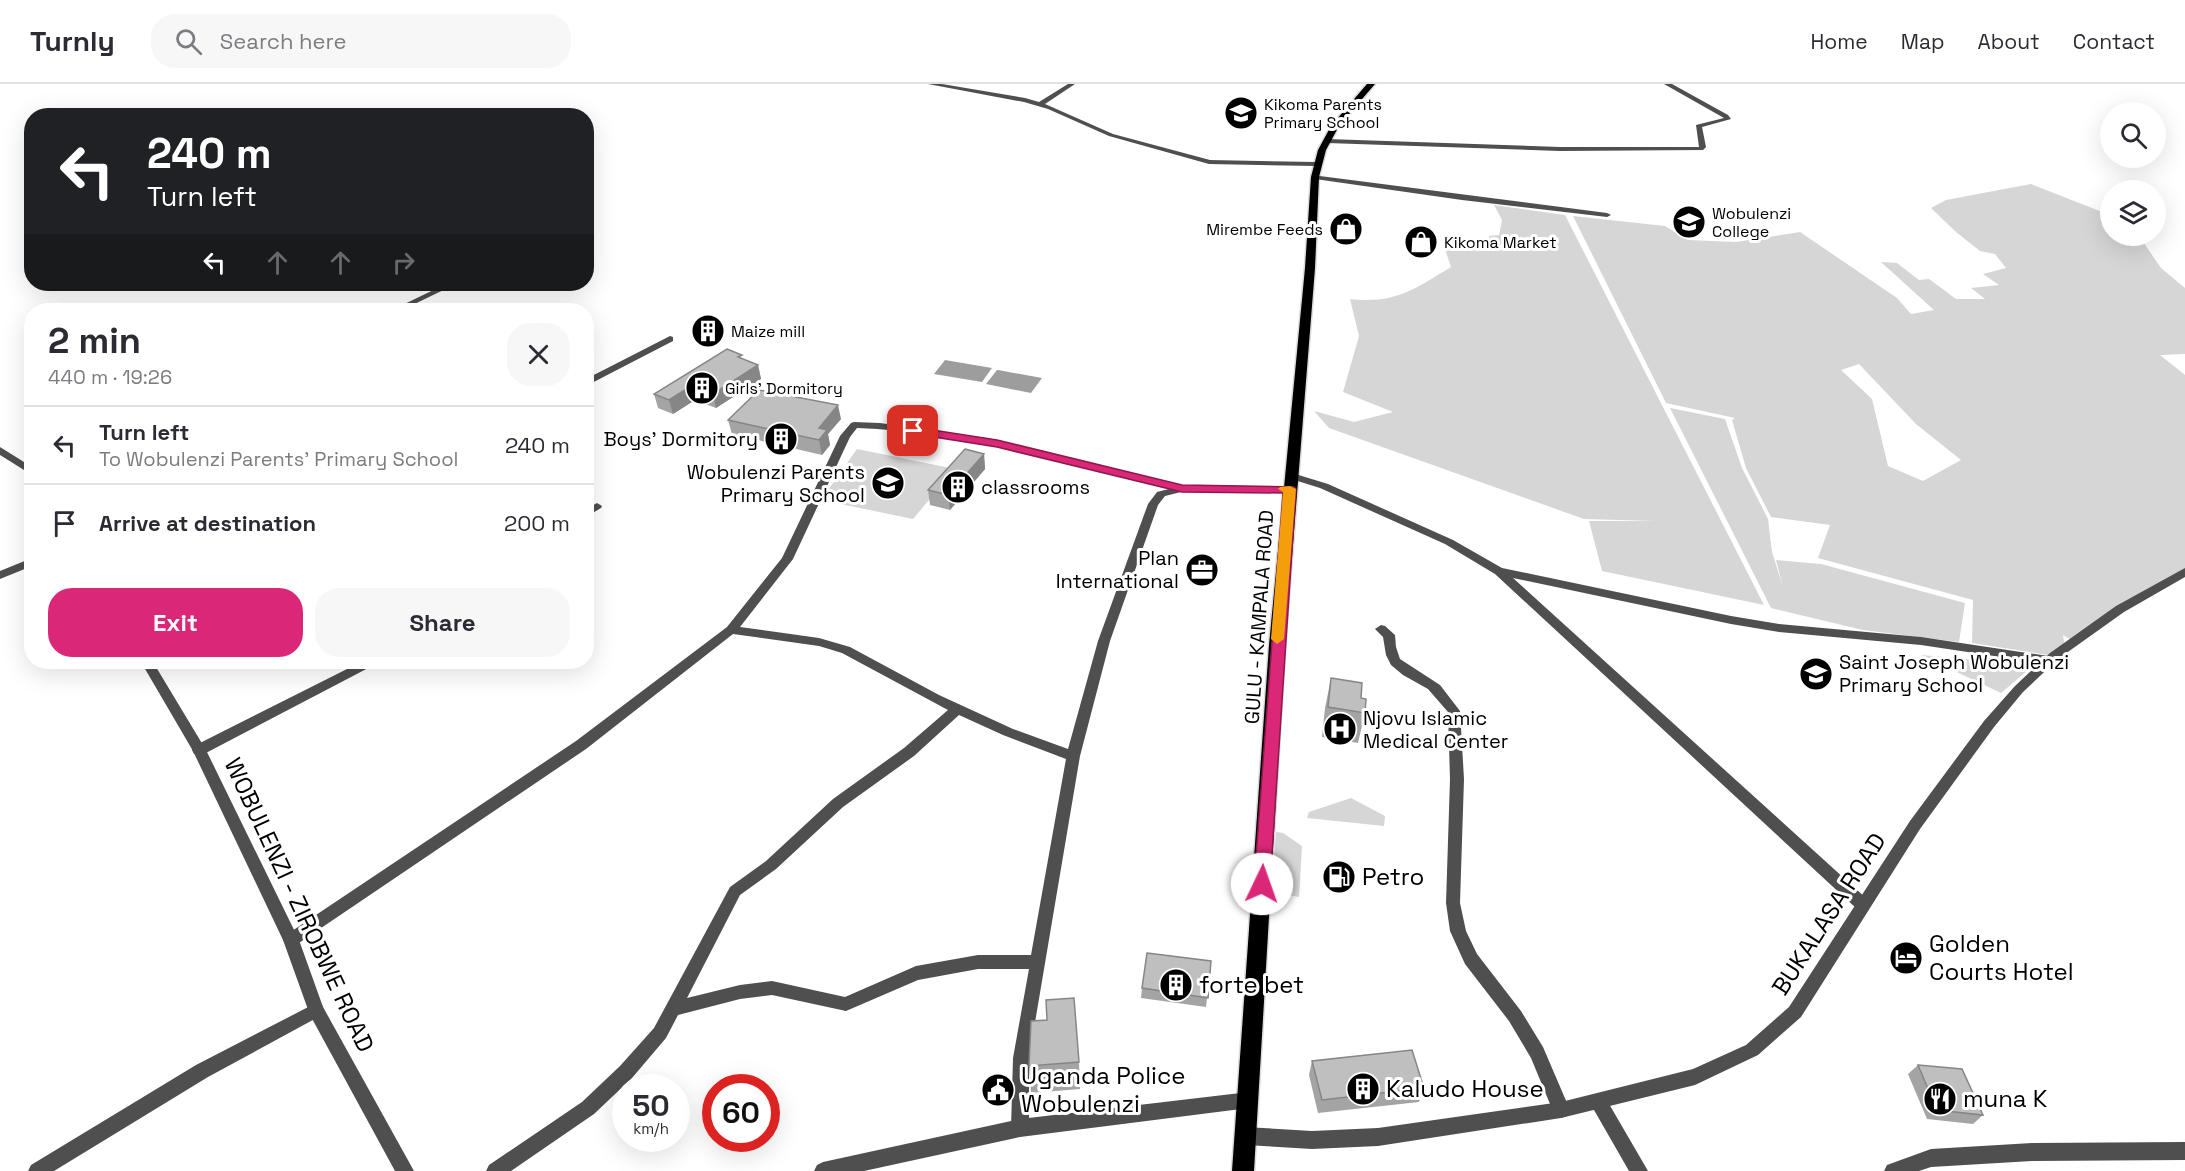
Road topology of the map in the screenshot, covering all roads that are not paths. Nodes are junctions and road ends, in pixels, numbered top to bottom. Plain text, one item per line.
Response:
1 (931, 84) edge
2 (1072, 84) edge
3 (1371, 84) edge
4 (1667, 84) edge
5 (1041, 104) junction
6 (1328, 141) junction
7 (1316, 171) junction
8 (1607, 215) dead end
9 (437, 291) edge
10 (411, 303) edge
11 (670, 339) dead end
12 (594, 374) edge
13 (0, 450) edge
14 (24, 466) edge
15 (1291, 482) junction
16 (1182, 489) junction
17 (597, 506) dead end
18 (594, 508) edge
19 (24, 564) edge
20 (1498, 570) junction
21 (2185, 572) edge
22 (0, 575) edge
23 (1381, 629) dead end
24 (730, 630) junction
25 (2048, 660) junction
26 (151, 669) edge
27 (356, 669) edge
28 (957, 709) junction
29 (199, 750) junction
30 (1073, 756) junction
31 (1862, 904) junction
32 (291, 940) junction
33 (1039, 962) junction
34 (672, 1009) junction
35 (316, 1011) junction
36 (1249, 1100) junction
37 (1599, 1103) junction
38 (1561, 1110) junction
39 (1020, 1128) junction
40 (1245, 1136) junction
41 (2185, 1151) edge
42 (37, 1171) edge
43 (405, 1171) edge
44 (495, 1171) edge
45 (823, 1171) edge
46 (1243, 1171) edge
47 (1639, 1171) edge
48 (1893, 1171) edge

1 - 5 street
2 - 5 street
3 - 6 main road, GULU - KAMPALA ROAD
4 - 6 street
5 - 7 street
6 - 7 main road, GULU - KAMPALA ROAD
7 - 8 street
7 - 15 main road, GULU - KAMPALA ROAD
9 - 10 street
11 - 12 street
13 - 14 street
15 - 16 street
15 - 20 street
15 - 36 main road, GULU - KAMPALA ROAD
16 - 24 street
16 - 30 street
17 - 18 street
19 - 22 street
20 - 25 street
20 - 31 street
21 - 25 street, BUKALASA ROAD
23 - 38 street
24 - 28 street
24 - 32 street
25 - 31 street, BUKALASA ROAD
26 - 29 street, WOBULENZI - ZIROBWE ROAD
27 - 29 street
28 - 30 street
28 - 34 street
29 - 32 street, WOBULENZI - ZIROBWE ROAD
30 - 33 street
31 - 37 street, BUKALASA ROAD
32 - 35 street, WOBULENZI - ZIROBWE ROAD
33 - 34 street
33 - 39 street
34 - 44 street
35 - 42 street
35 - 43 street, WOBULENZI - ZIROBWE ROAD
36 - 39 street
36 - 40 main road, GULU - KAMPALA ROAD
37 - 38 street, BUKALASA ROAD
37 - 47 street
38 - 40 street, BUKALASA ROAD
39 - 45 street
40 - 46 main road, GULU - KAMPALA ROAD
41 - 48 street

